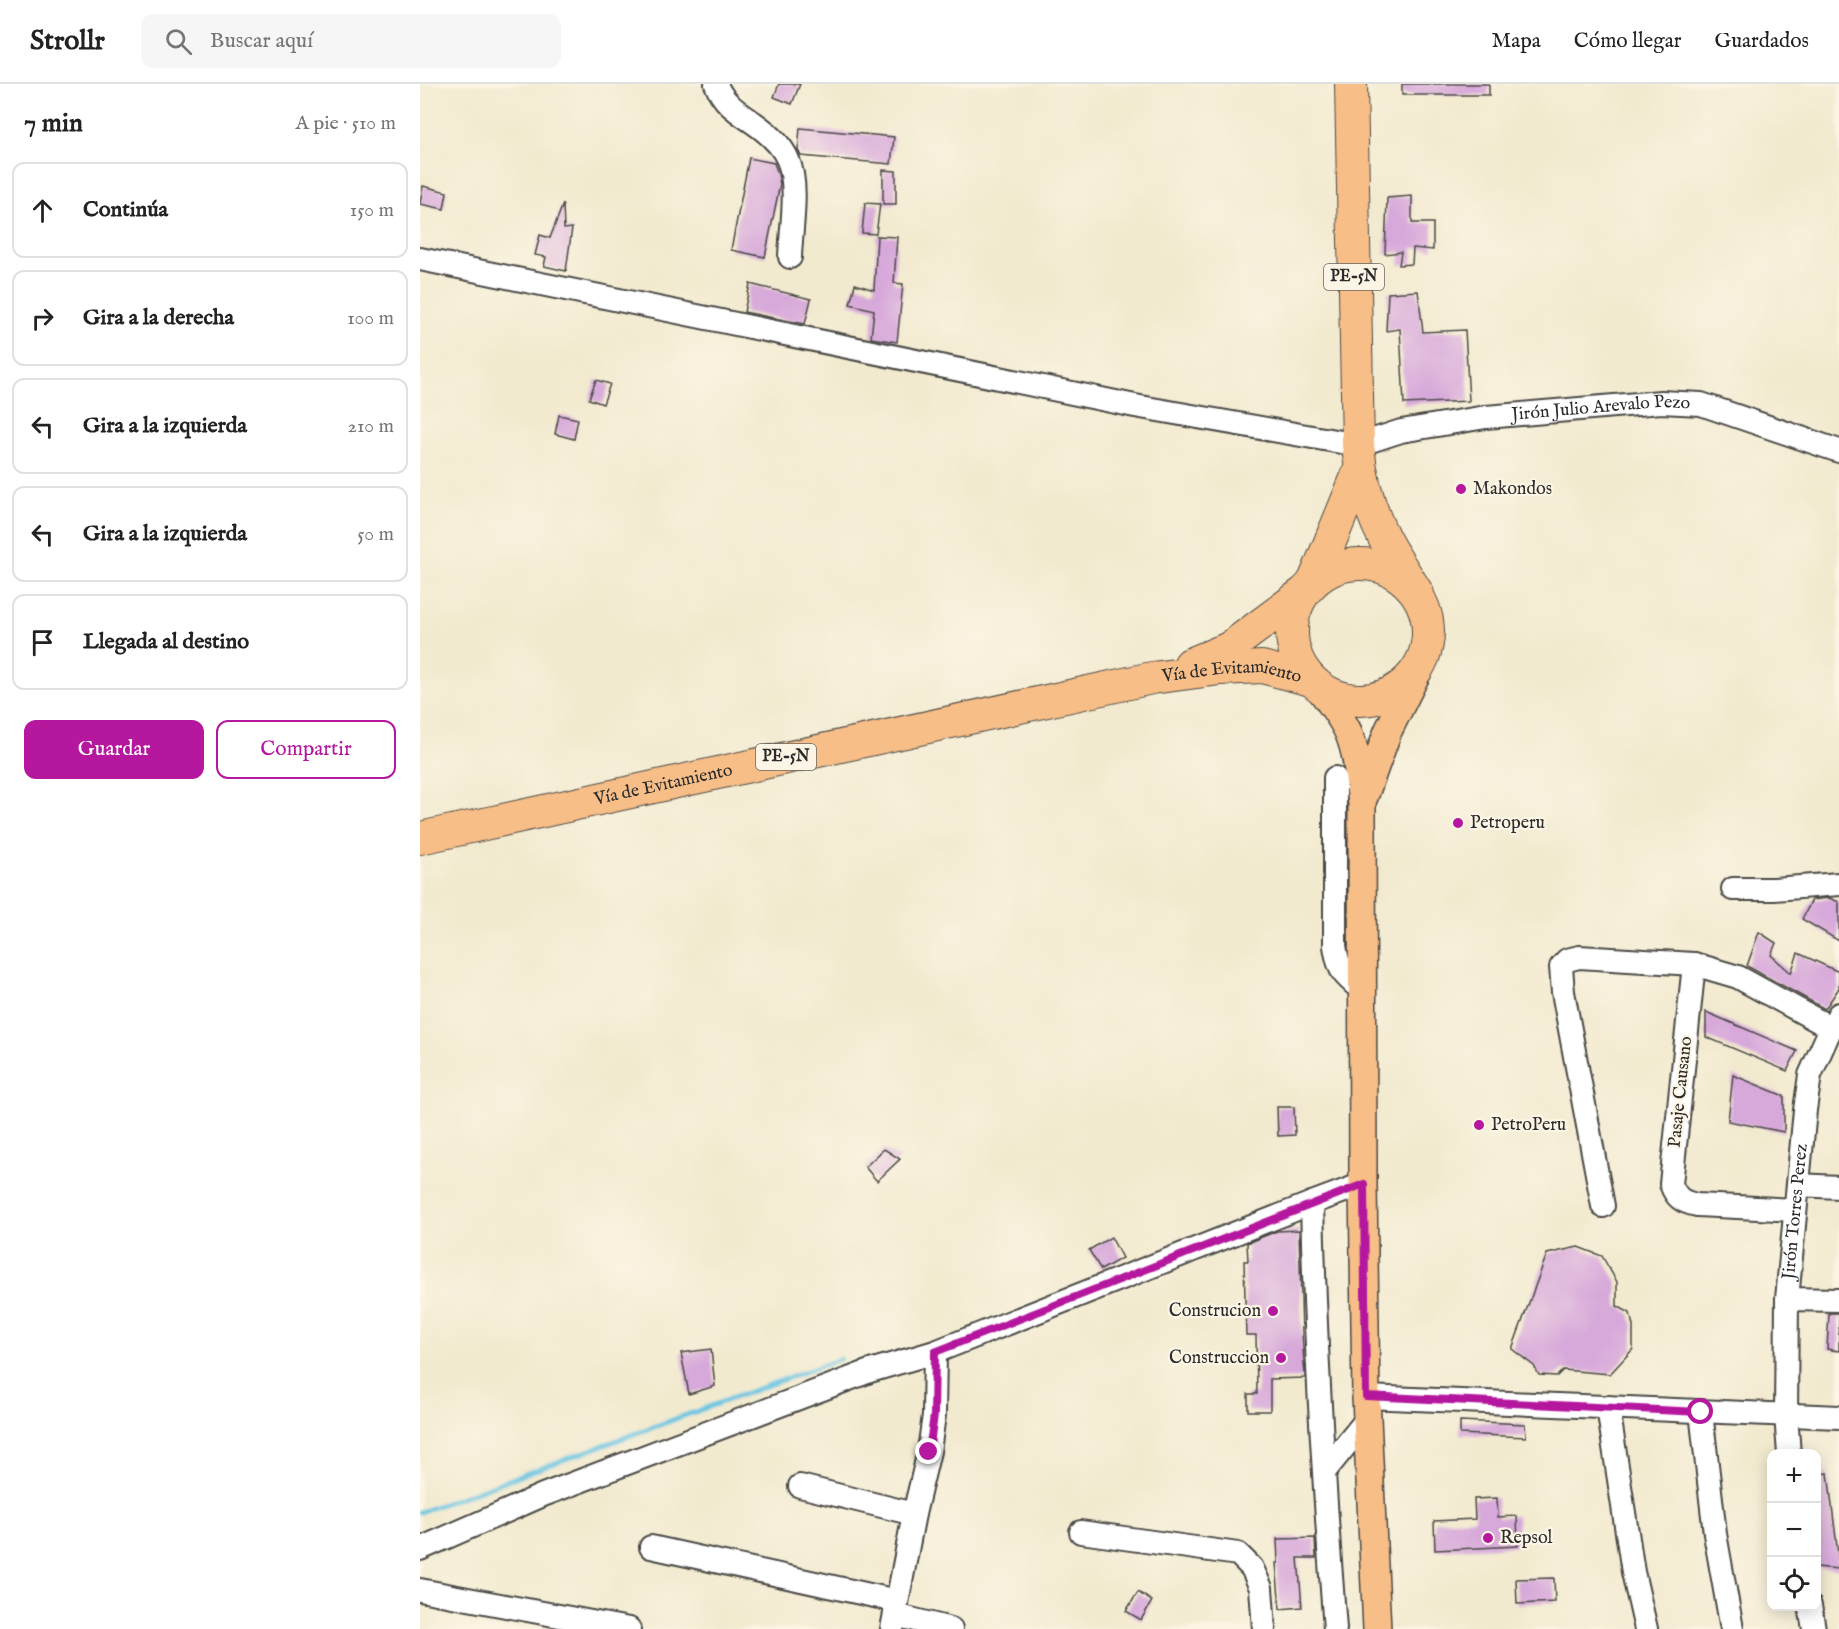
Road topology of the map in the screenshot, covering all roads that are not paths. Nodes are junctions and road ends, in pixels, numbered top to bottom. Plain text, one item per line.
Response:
1 (716, 84) edge
2 (1351, 84) edge
3 (790, 257) dead end
4 (420, 259) edge
5 (1839, 451) edge
6 (1359, 457) junction
7 (1308, 587) junction
8 (1418, 594) junction
9 (1423, 661) junction
10 (1152, 678) junction
11 (1315, 683) junction
12 (1335, 778) dead end
13 (1362, 804) junction
14 (420, 838) edge
15 (1839, 884) edge
16 (1733, 889) dead end
17 (1694, 964) junction
18 (1363, 991) junction
19 (1835, 1021) edge
20 (1364, 1184) junction
21 (1798, 1185) junction
22 (1839, 1187) edge
23 (1312, 1203) junction
24 (1603, 1206) dead end
25 (1795, 1210) junction
26 (1787, 1299) junction
27 (1839, 1300) edge
28 (935, 1352) junction
29 (1608, 1407) junction
30 (1367, 1408) junction
31 (1701, 1412) junction
32 (1786, 1415) junction
33 (1839, 1417) edge
34 (1789, 1449) edge
35 (1324, 1472) junction
36 (800, 1486) dead end
37 (914, 1514) junction
38 (1081, 1532) dead end
39 (651, 1546) dead end
40 (420, 1549) edge
41 (420, 1590) edge
42 (1811, 1611) edge
43 (895, 1615) edge
44 (629, 1629) edge
45 (951, 1629) edge
46 (1264, 1629) edge
47 (1335, 1629) edge
48 (1377, 1629) edge
49 (1646, 1629) edge
50 (1732, 1629) edge
51 (1814, 1629) edge

1 - 3 street
2 - 6 highway, PE-5N
4 - 6 street
5 - 6 street, Jirón Julio Arevalo Pezo
6 - 7 highway, PE-5N
6 - 8 highway, PE-5N
7 - 8 highway
7 - 10 highway, Vía de Evitamiento / PE-5N
7 - 11 highway
8 - 9 highway
9 - 11 highway
9 - 13 main road
10 - 11 highway, Vía de Evitamiento / PE-5N
10 - 14 highway, Vía de Evitamiento / PE-5N
11 - 13 main road
12 - 18 street
13 - 18 main road
15 - 16 street
17 - 19 street
17 - 24 street
17 - 25 street, Pasaje Causano
18 - 20 main road
19 - 21 street, Jirón Torres Perez
20 - 23 street
20 - 30 main road
21 - 22 street
21 - 25 street, Jirón Torres Perez
23 - 28 street
23 - 35 street
25 - 26 street, Jirón Torres Perez
26 - 27 street
26 - 32 street, Jirón Torres Perez
28 - 37 street
28 - 40 street
29 - 30 street
29 - 31 street
29 - 49 street
30 - 35 street
30 - 48 main road
31 - 32 street
31 - 50 street
32 - 33 street
32 - 34 street, Jirón Torres Perez
35 - 47 street
36 - 37 street
37 - 43 street
38 - 46 street
39 - 43 street
41 - 44 street
42 - 51 street
43 - 45 street

